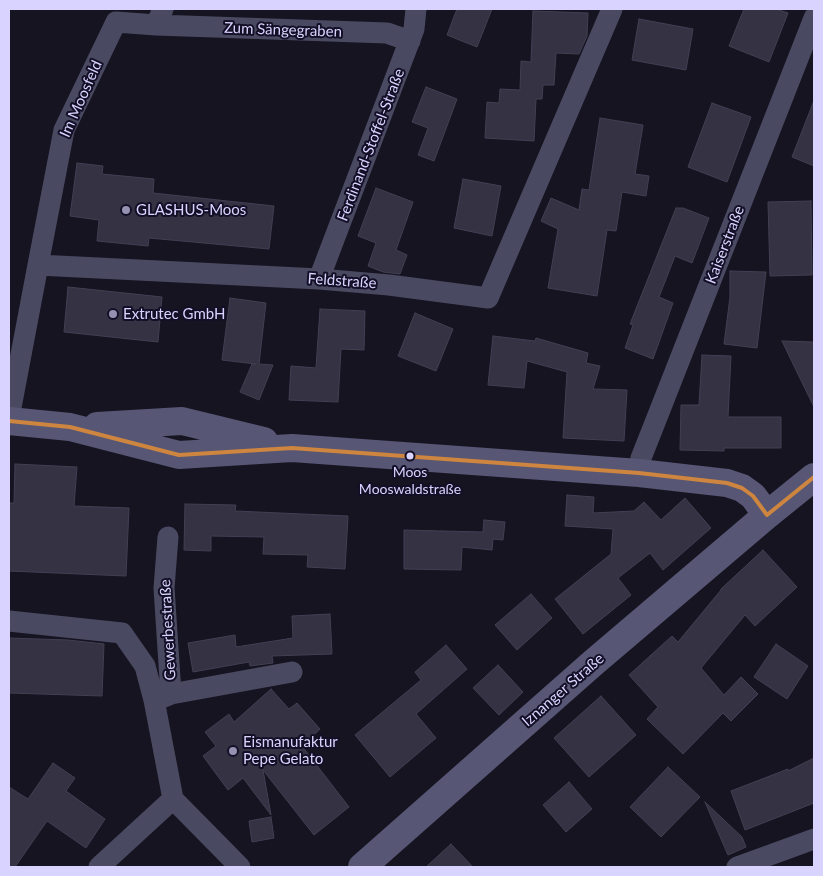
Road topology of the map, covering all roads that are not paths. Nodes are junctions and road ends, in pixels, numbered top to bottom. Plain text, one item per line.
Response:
1 (416, 9) edge
2 (612, 9) edge
3 (159, 17) edge
4 (814, 18) edge
5 (410, 41) junction
6 (38, 265) junction
7 (320, 279) junction
8 (9, 420) edge
9 (639, 473) junction
10 (814, 477) edge
11 (767, 515) junction
12 (168, 536) dead end
13 (9, 621) edge
14 (292, 672) dead end
15 (163, 697) junction
16 (173, 799) junction
17 (814, 838) edge
18 (99, 867) edge
19 (240, 867) edge
20 (362, 867) edge
21 (737, 867) edge

1 - 5 street, Ferdinand-Stoffel-Straße
2 - 7 street, Feldstraße
3 - 5 street, Zum Sängegraben
3 - 6 street, Im Moosfeld
4 - 9 street, Kaiserstraße
5 - 7 street, Ferdinand-Stoffel-Straße
6 - 7 street, Feldstraße
6 - 8 street
8 - 9 main road
9 - 11 main road
10 - 11 main road, Iznanger Straße
11 - 20 main road, Iznanger Straße
12 - 15 street, Gewerbestraße
13 - 15 street, Gewerbestraße
14 - 15 street, Gewerbestraße
15 - 16 street, Gewerbestraße
16 - 18 street
16 - 19 street
17 - 21 street

